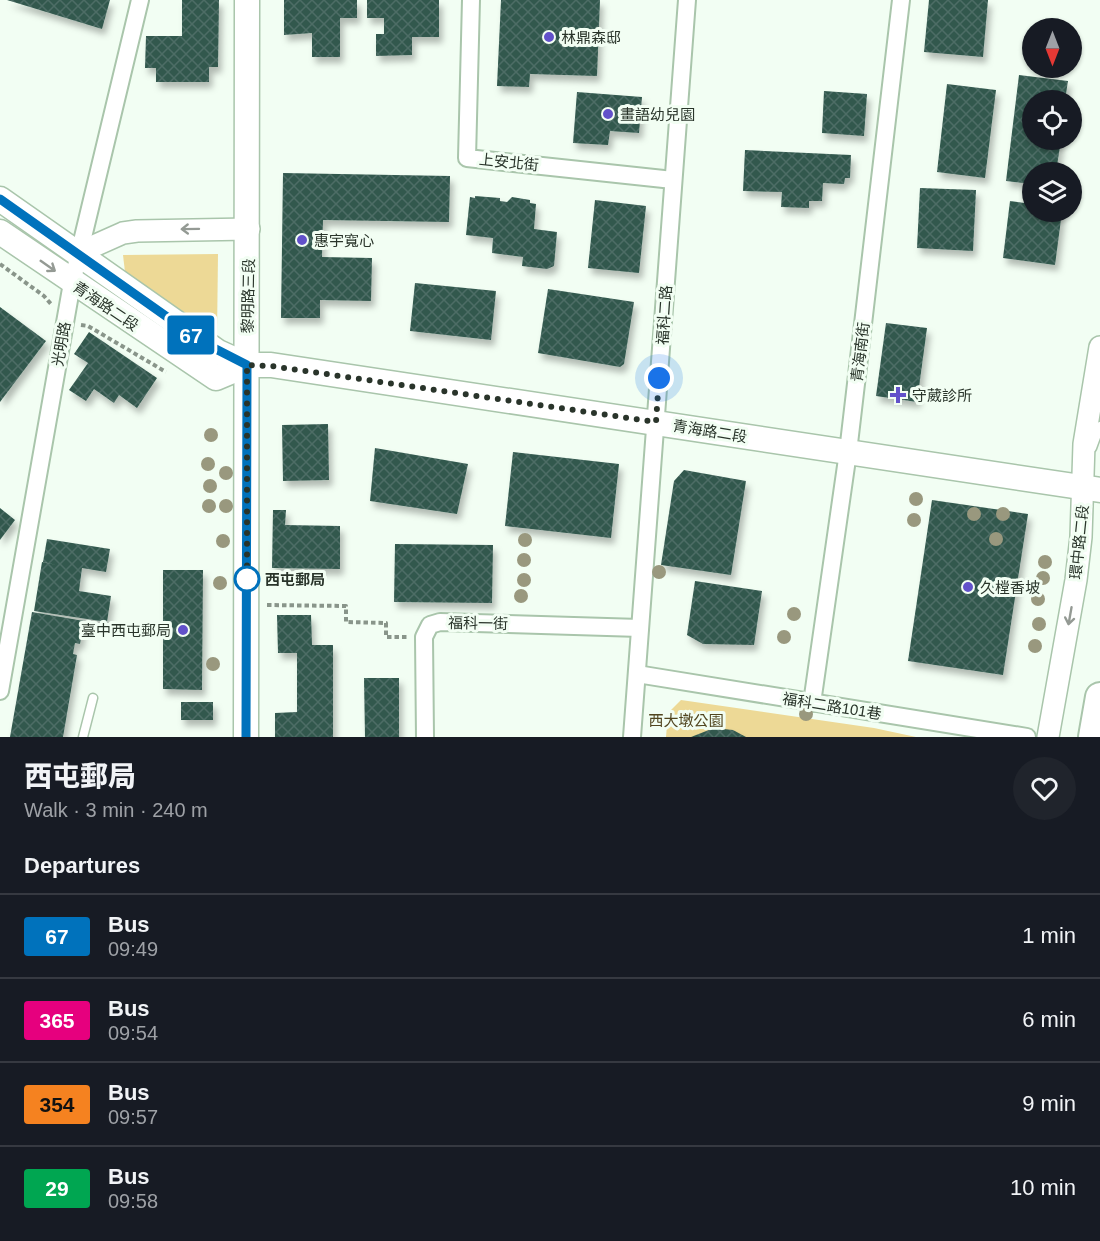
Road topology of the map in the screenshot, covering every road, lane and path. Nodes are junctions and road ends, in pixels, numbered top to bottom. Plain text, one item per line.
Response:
1 (140, 0) edge
2 (247, 0) edge
3 (471, 0) edge
4 (687, 0) edge
5 (901, 0) edge
6 (673, 180) junction
7 (0, 199) edge
8 (249, 229) junction
9 (0, 232) edge
10 (78, 253) junction
11 (0, 264) edge
12 (72, 283) junction
13 (54, 308) dead end
14 (75, 323) dead end
15 (1100, 347) edge
16 (247, 365) junction
17 (168, 373) dead end
18 (656, 422) junction
19 (1100, 426) edge
20 (849, 453) junction
21 (1092, 487) edge
22 (247, 604) junction
23 (640, 628) junction
24 (4, 636) edge
25 (424, 637) junction
26 (637, 674) junction
27 (0, 692) edge
28 (1100, 697) edge
29 (93, 698) dead end
30 (812, 703) junction
31 (83, 737) edge
32 (246, 737) edge
33 (425, 737) edge
34 (632, 737) edge
35 (1027, 737) edge
36 (1048, 737) edge
37 (1093, 737) edge

1 - 10 street, 光明路
2 - 8 main road, 黎明路三段
3 - 6 street, 上安北街
4 - 6 street, 福科二路
5 - 20 street, 青海南街
6 - 18 street, 福科二路
7 - 10 main road, 青海路二段
8 -> 10 street
8 - 16 main road, 黎明路三段
9 -> 12 main road, 青海路二段
10 - 12 street, 光明路
10 - 16 main road, 青海路二段
11 - 13 path
12 - 16 main road, 青海路二段
12 - 24 street, 光明路
14 - 17 path
15 - 21 street, 環中路二段
16 - 18 main road, 青海路二段
16 - 22 main road, 黎明路三段
18 - 20 main road, 青海路二段
18 - 23 street, 福科二路
19 - 21 lane
20 - 21 main road, 青海路二段
20 - 30 street, 青海南街
21 -> 36 street, 環中路二段
22 - 25 path
22 - 32 main road, 黎明路三段
23 - 25 street, 福科一街
23 - 26 street, 福科二路
24 - 27 street, 光明路
25 - 33 street
26 - 30 street, 福科二路101巷
26 - 34 street, 福科二路
28 - 37 highway
29 - 31 lane
30 - 35 street, 福科二路101巷

